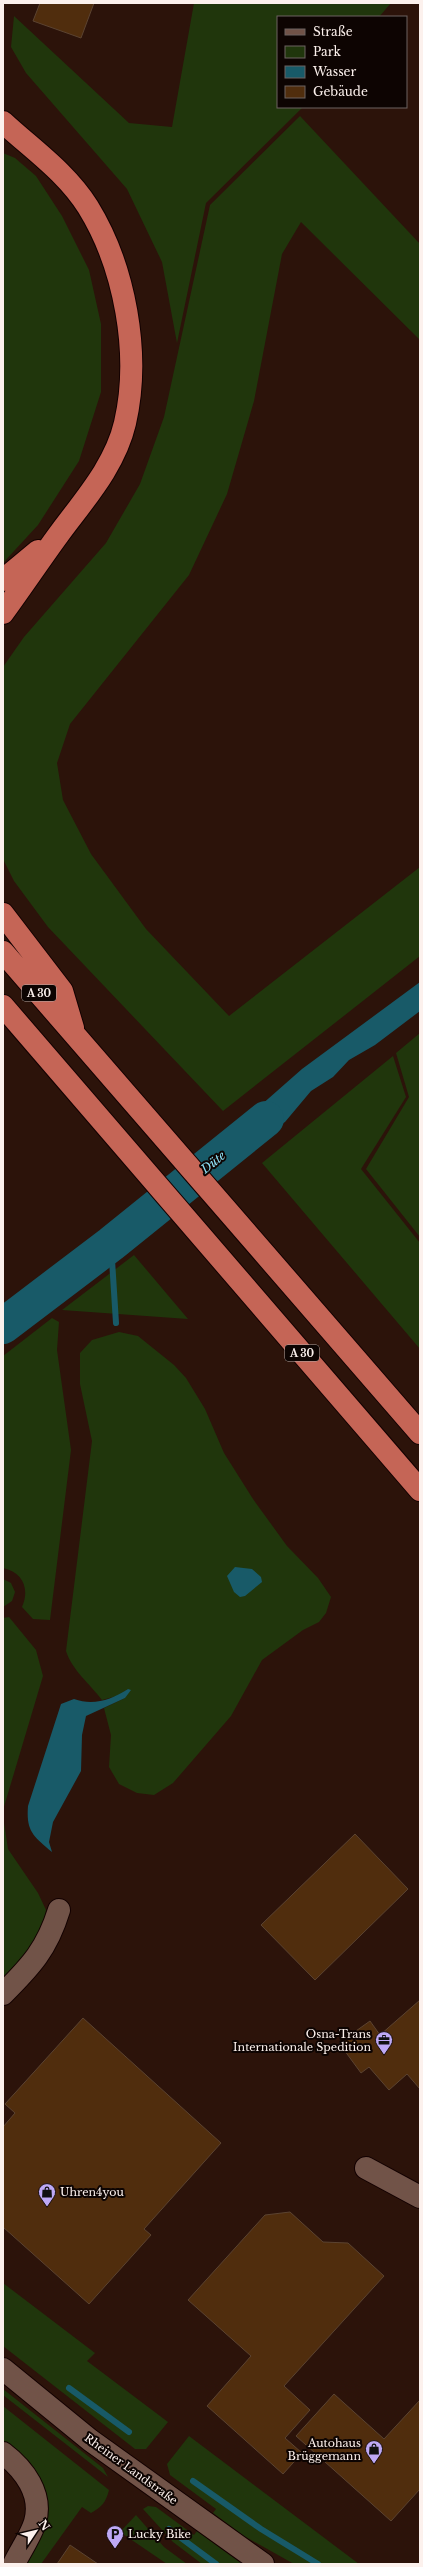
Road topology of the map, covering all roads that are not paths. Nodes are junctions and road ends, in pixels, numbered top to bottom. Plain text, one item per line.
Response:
1 (6, 128) edge
2 (60, 532) junction
3 (3, 580) edge
4 (3, 613) edge
5 (3, 914) edge
6 (3, 952) edge
7 (3, 1006) edge
8 (75, 1034) junction
9 (420, 1433) edge
10 (420, 1490) edge
11 (59, 1910) dead end
12 (3, 1994) edge
13 (366, 2168) dead end
14 (420, 2197) edge
15 (3, 2369) edge
16 (3, 2453) edge
17 (14, 2564) edge
18 (263, 2564) edge

1 - 2 highway
2 - 3 highway
2 - 4 highway
5 - 8 highway
6 - 8 highway, A 30
7 - 10 highway, A 30
8 - 9 highway, A 30
11 - 12 street
13 - 14 street
15 - 18 street, Rheiner Landstraße
16 - 17 street

